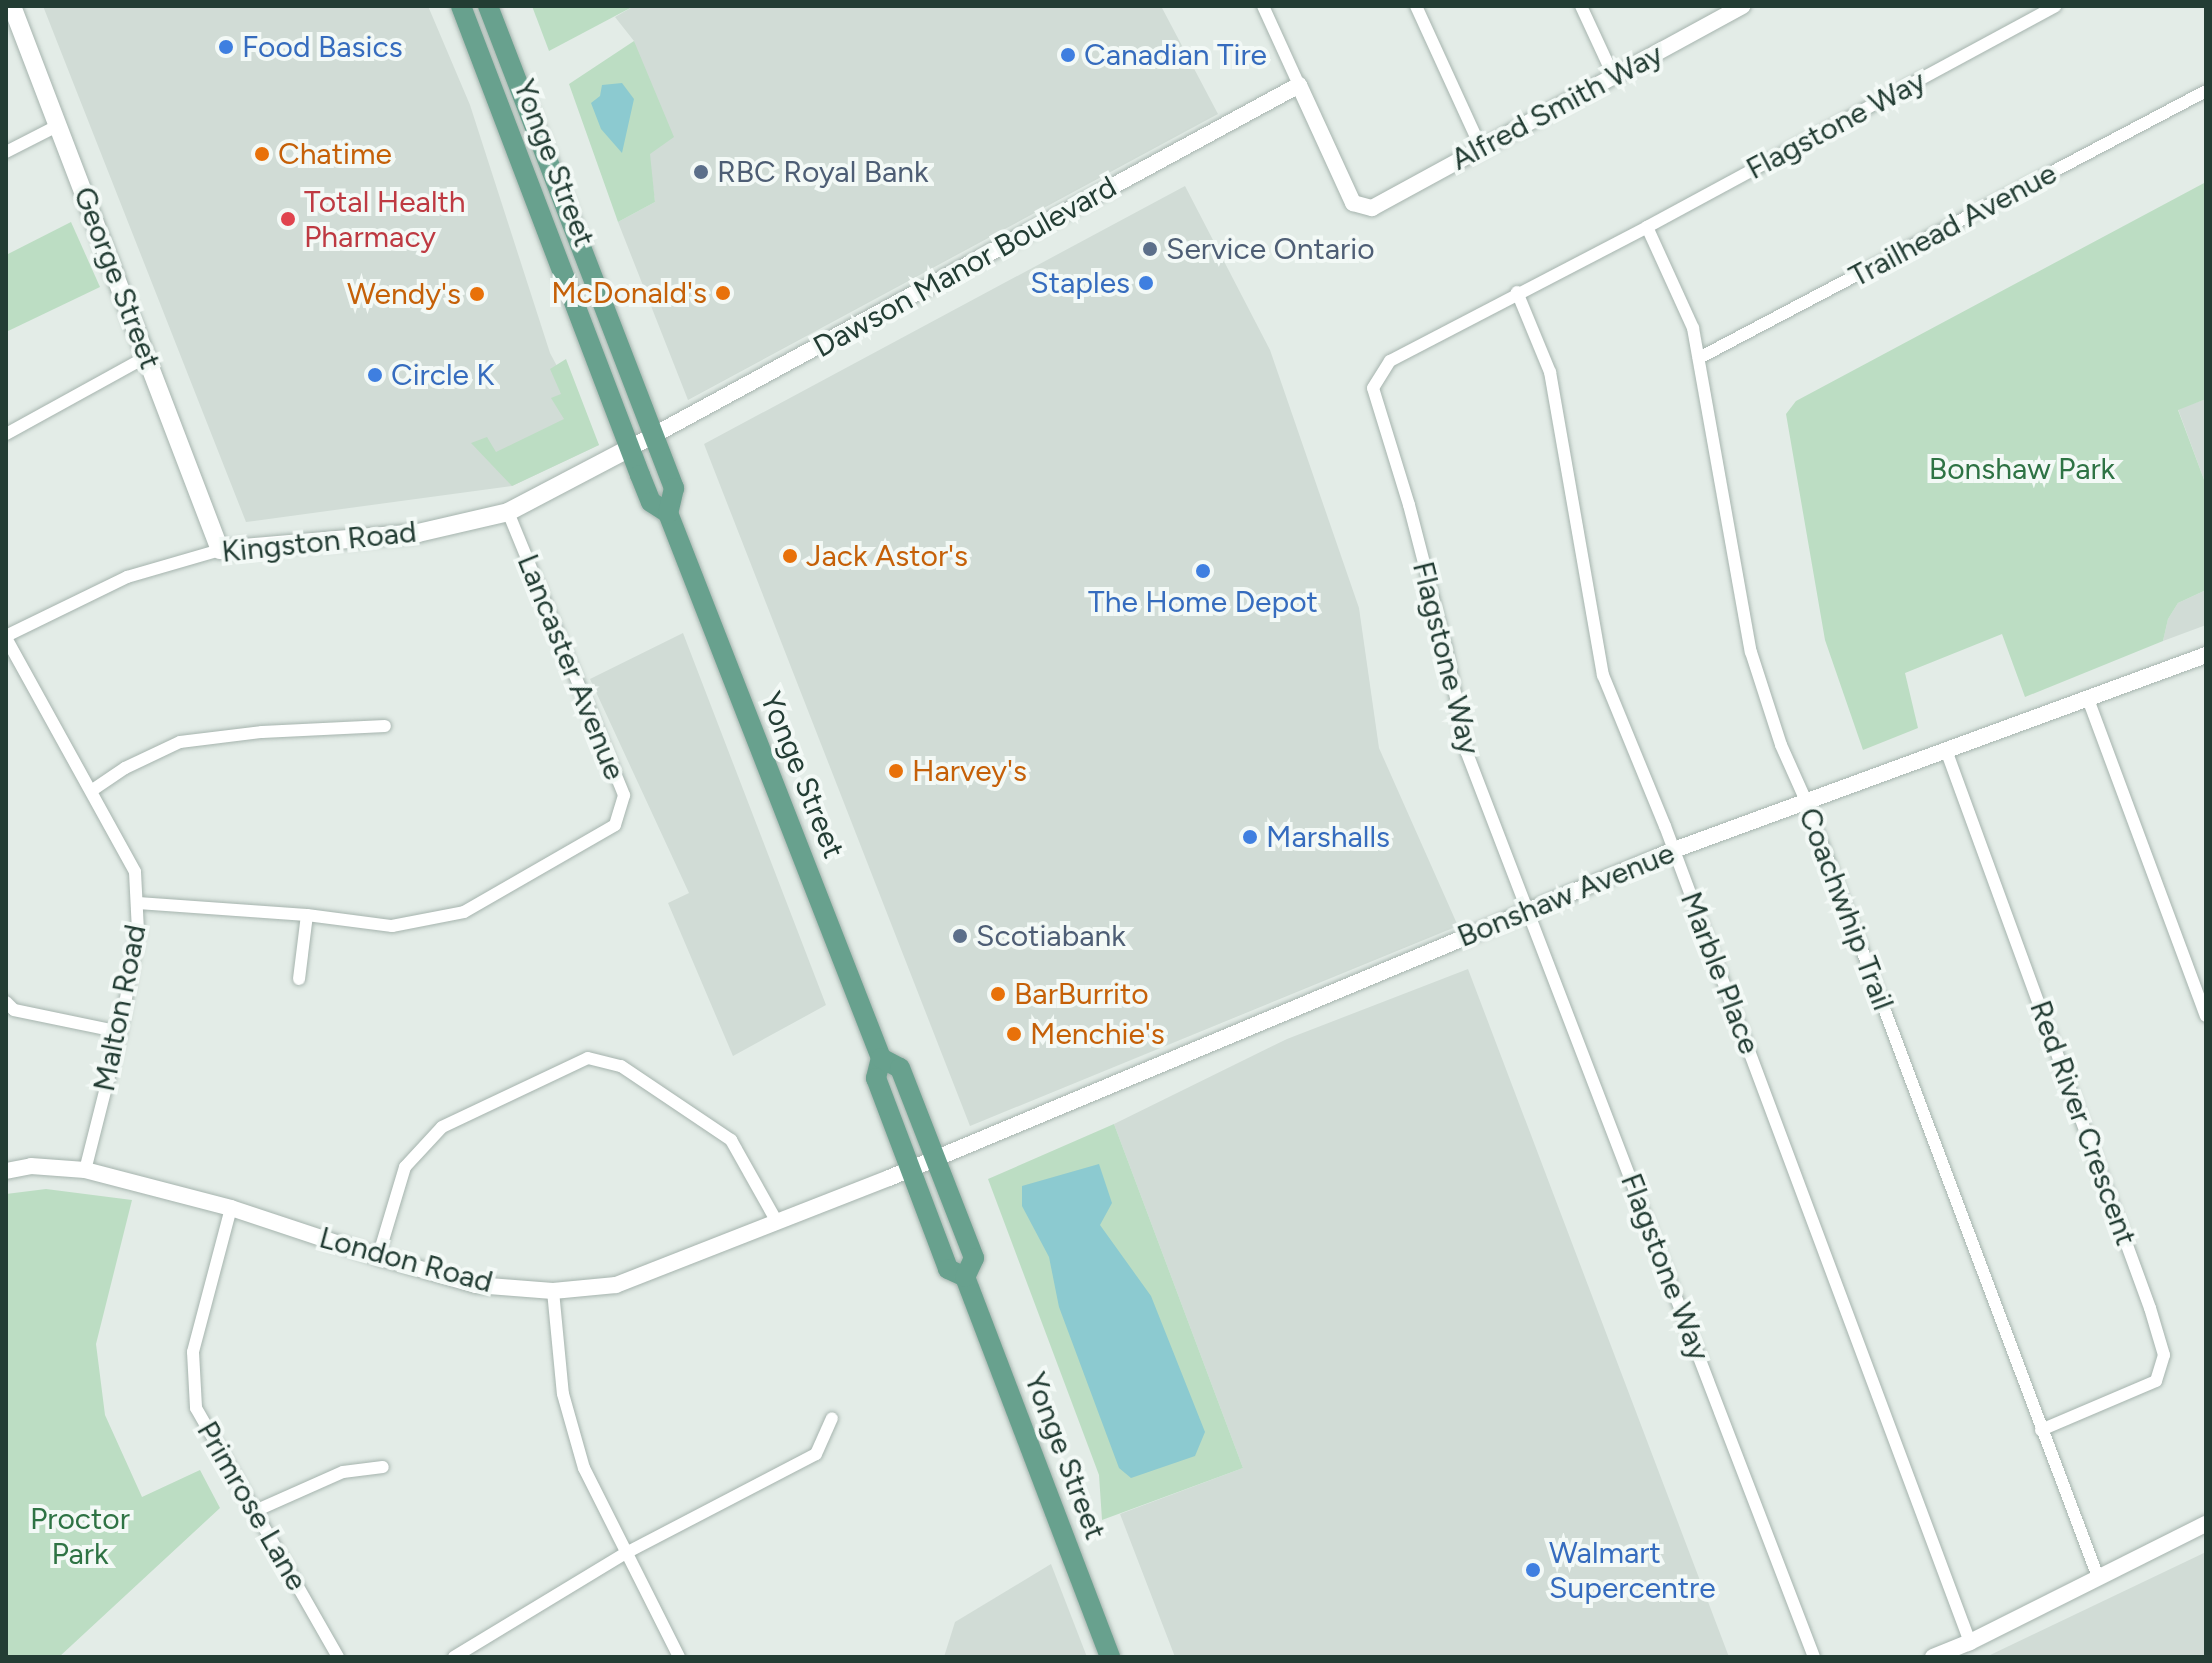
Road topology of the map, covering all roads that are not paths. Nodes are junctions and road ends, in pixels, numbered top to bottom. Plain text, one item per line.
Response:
1 (12, 6) edge
2 (461, 6) edge
3 (488, 6) edge
4 (1263, 6) edge
5 (1416, 6) edge
6 (1581, 6) edge
7 (2055, 6) edge
8 (1738, 7) edge
9 (1614, 77) junction
10 (1299, 85) junction
11 (2206, 91) edge
12 (57, 126) junction
13 (1481, 148) junction
14 (6, 152) edge
15 (1647, 227) junction
16 (1517, 292) junction
17 (148, 356) junction
18 (1699, 358) junction
19 (6, 434) edge
20 (654, 436) junction
21 (630, 448) junction
22 (508, 512) junction
23 (668, 513) junction
24 (220, 550) junction
25 (6, 637) edge
26 (2206, 655) edge
27 (2088, 699) junction
28 (385, 726) dead end
29 (1946, 750) junction
30 (91, 791) junction
31 (1806, 801) junction
32 (1674, 850) junction
33 (138, 903) junction
34 (1528, 910) junction
35 (307, 915) junction
36 (299, 979) dead end
37 (6, 1002) edge
38 (2206, 1016) edge
39 (120, 1032) junction
40 (881, 1058) junction
41 (935, 1158) junction
42 (909, 1169) junction
43 (85, 1170) junction
44 (6, 1171) edge
45 (231, 1208) junction
46 (777, 1222) junction
47 (378, 1257) junction
48 (965, 1277) junction
49 (553, 1291) junction
50 (832, 1418) dead end
51 (2041, 1430) junction
52 (383, 1467) dead end
53 (255, 1511) junction
54 (2206, 1524) edge
55 (626, 1553) junction
56 (2098, 1577) junction
57 (1970, 1642) junction
58 (338, 1657) edge
59 (454, 1657) edge
60 (679, 1657) edge
61 (1110, 1657) edge
62 (1814, 1657) edge
63 (1933, 1657) edge

1 - 12 main road, George Street
2 - 21 main road, Yonge Street
3 - 20 main road, Yonge Street
4 - 10 street
5 - 13 street
6 - 9 street
7 - 15 street, Flagstone Way
8 - 9 street, Alfred Smith Way
9 - 13 street, Alfred Smith Way
10 - 13 street, Alfred Smith Way
10 - 20 street, Dawson Manor Boulevard
11 - 18 street, Trailhead Avenue
12 - 14 street
12 - 17 main road, George Street
15 - 16 street, Flagstone Way
15 - 18 street, Coachwhip Trail
16 - 32 street, Marble Place
16 - 34 street, Flagstone Way
17 - 19 street
17 - 24 main road, George Street
18 - 31 street, Coachwhip Trail
20 - 21 street, Dawson Manor Boulevard
20 - 23 main road, Yonge Street
21 - 22 main road, Kingston Road
21 - 23 main road, Yonge Street
22 - 24 main road, Kingston Road
22 - 35 street, Lancaster Avenue
23 - 40 main road, Yonge Street
24 - 25 street, Kingston Road
25 - 30 street, Malton Road
26 - 27 street, Bonshaw Avenue
27 - 29 street, Bonshaw Avenue
27 - 38 street
28 - 30 street
29 - 31 street, Bonshaw Avenue
29 - 51 street, Red River Crescent
30 - 33 street, Malton Road
31 - 32 street, Bonshaw Avenue
31 - 51 street, Coachwhip Trail
32 - 34 street, Bonshaw Avenue
32 - 57 street, Marble Place
33 - 35 street, Lancaster Avenue
33 - 39 street, Malton Road
34 - 41 street, Bonshaw Avenue
34 - 62 street, Flagstone Way
35 - 36 street
37 - 39 street
39 - 43 street, Malton Road
40 - 41 main road, Yonge Street
40 - 42 main road, Yonge Street
41 - 42 street, London Road
41 - 48 main road, Yonge Street
42 - 46 street, London Road
42 - 48 main road, Yonge Street
43 - 44 street, London Road
43 - 45 street, London Road
45 - 47 street, London Road
45 - 53 street, Primrose Lane
46 - 47 street
46 - 49 street, London Road
47 - 49 street, London Road
48 - 61 main road, Yonge Street
49 - 55 street
50 - 55 street
51 - 56 street, Coachwhip Trail
52 - 53 street
53 - 58 street, Primrose Lane
54 - 56 street
55 - 59 street
55 - 60 street
56 - 57 street
57 - 63 street

